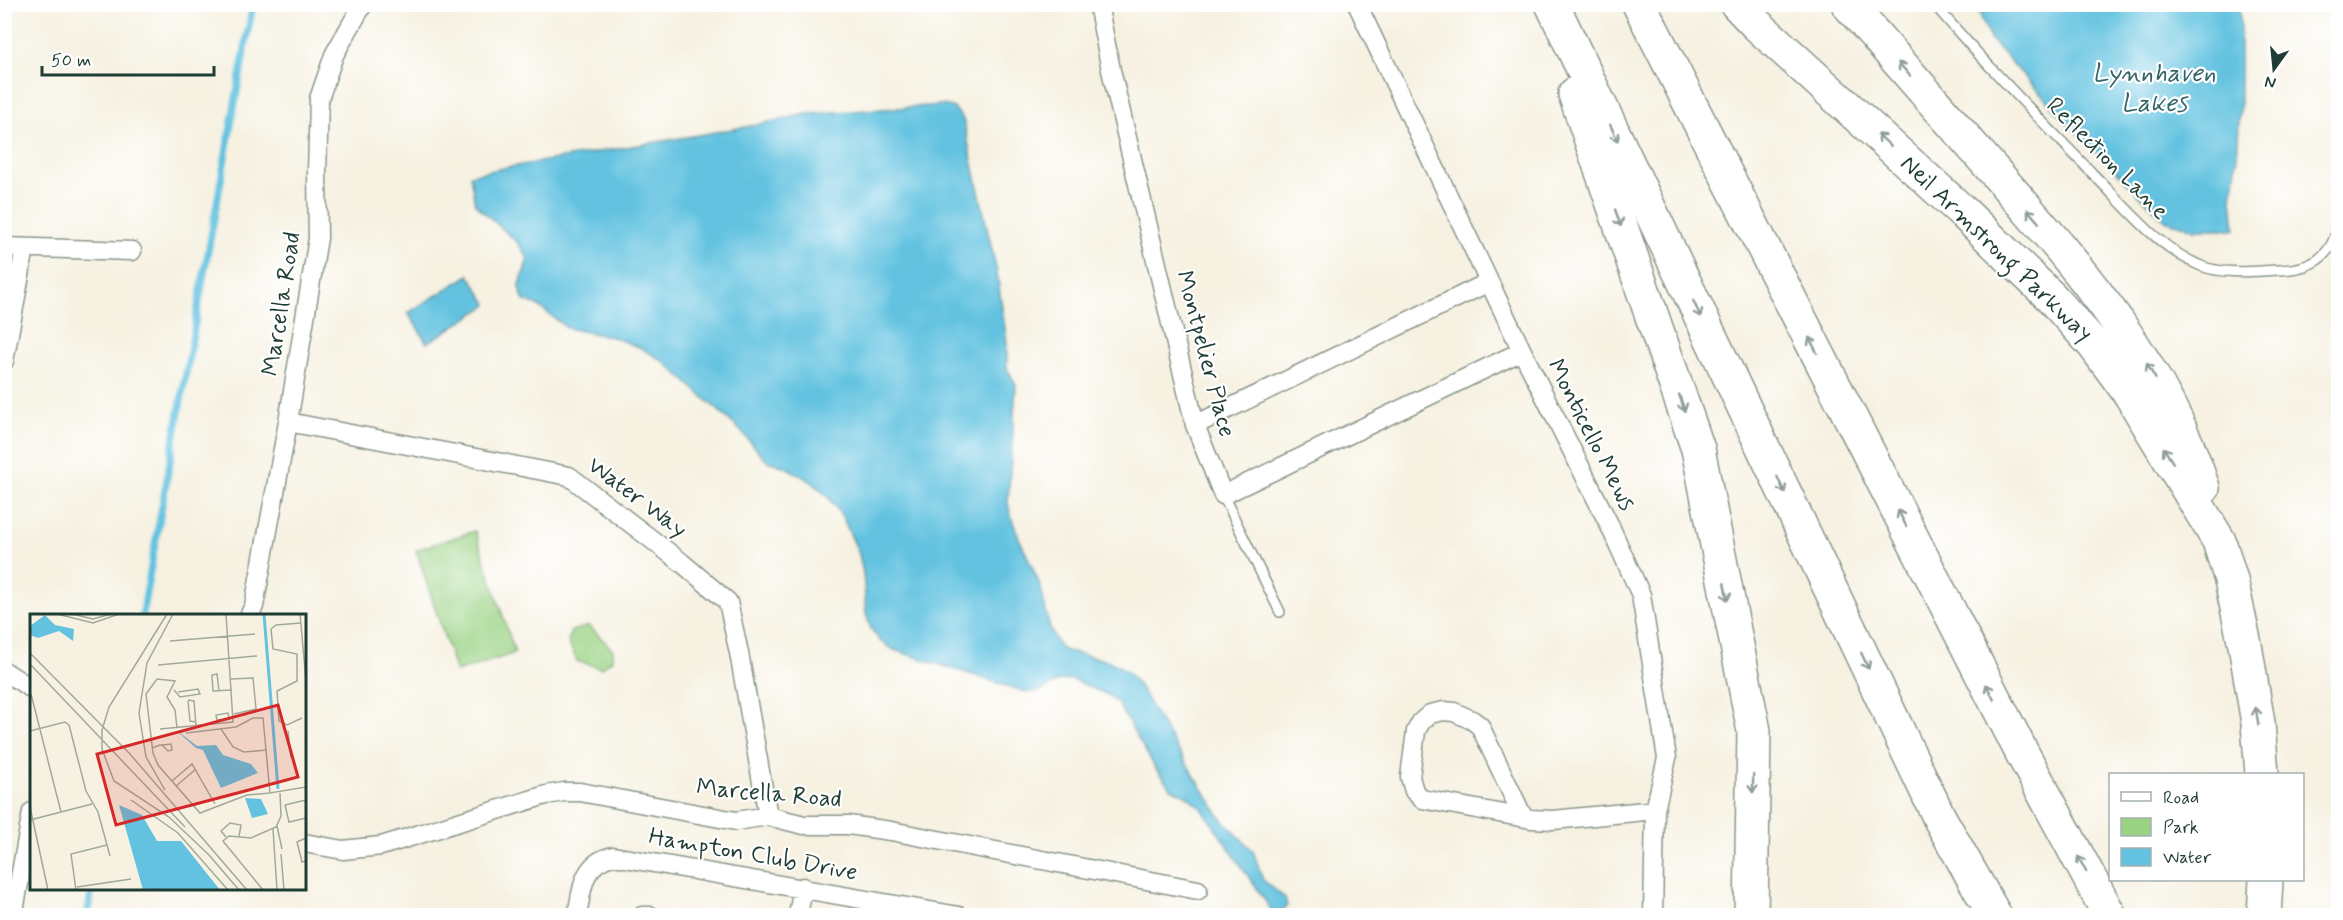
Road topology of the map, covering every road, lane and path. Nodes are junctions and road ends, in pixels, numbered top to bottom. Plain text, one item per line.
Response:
1 (363, 4) edge
2 (1098, 4) edge
3 (1357, 4) edge
4 (1544, 4) edge
5 (1552, 4) edge
6 (1639, 4) edge
7 (1737, 4) edge
8 (1848, 4) edge
9 (1934, 4) edge
10 (2338, 226) edge
11 (4, 247) edge
12 (25, 248) junction
13 (132, 251) dead end
14 (1489, 282) junction
15 (1522, 351) junction
16 (4, 361) edge
17 (288, 422) junction
18 (1195, 425) junction
19 (1223, 495) junction
20 (2219, 541) junction
21 (1280, 612) dead end
22 (250, 614) edge
23 (4, 671) edge
24 (30, 688) edge
25 (2262, 773) edge
26 (1655, 810) junction
27 (768, 816) junction
28 (1522, 817) junction
29 (30, 823) edge
30 (306, 843) edge
31 (2266, 881) edge
32 (802, 887) junction
33 (1198, 890) dead end
34 (14, 915) edge
35 (577, 915) edge
36 (642, 915) edge
37 (651, 915) edge
38 (798, 915) edge
39 (959, 915) edge
40 (1653, 915) edge
41 (1751, 915) edge
42 (1995, 915) edge
43 (2110, 915) edge
44 (2264, 915) edge

1 - 17 street, Marcella Road
2 - 18 street, Montpelier Place
3 - 14 street, Monticello Mews
4 -> 41 highway
5 -> 42 highway
43 -> 6 highway
20 -> 7 highway, Neil Armstrong Parkway
20 -> 8 highway
9 - 10 lane, Reflection Lane
11 - 12 street
12 - 13 street
12 - 16 street
14 - 15 street, Monticello Mews
14 - 18 street
15 - 19 street
15 - 26 street, Monticello Mews
17 - 22 street, Marcella Road
17 - 27 street, Water Way
18 - 19 street, Montpelier Place
19 - 21 lane
25 -> 20 highway, Neil Armstrong Parkway
23 - 24 street
26 - 28 street
26 - 40 street, Monticello Mews
27 - 30 street, Marcella Road
27 - 33 street, Marcella Road
28 - 28 street
29 - 34 street
31 - 44 highway
32 - 35 street, Hampton Club Drive
32 - 38 street
32 - 39 street, Hampton Club Drive
36 - 37 street

